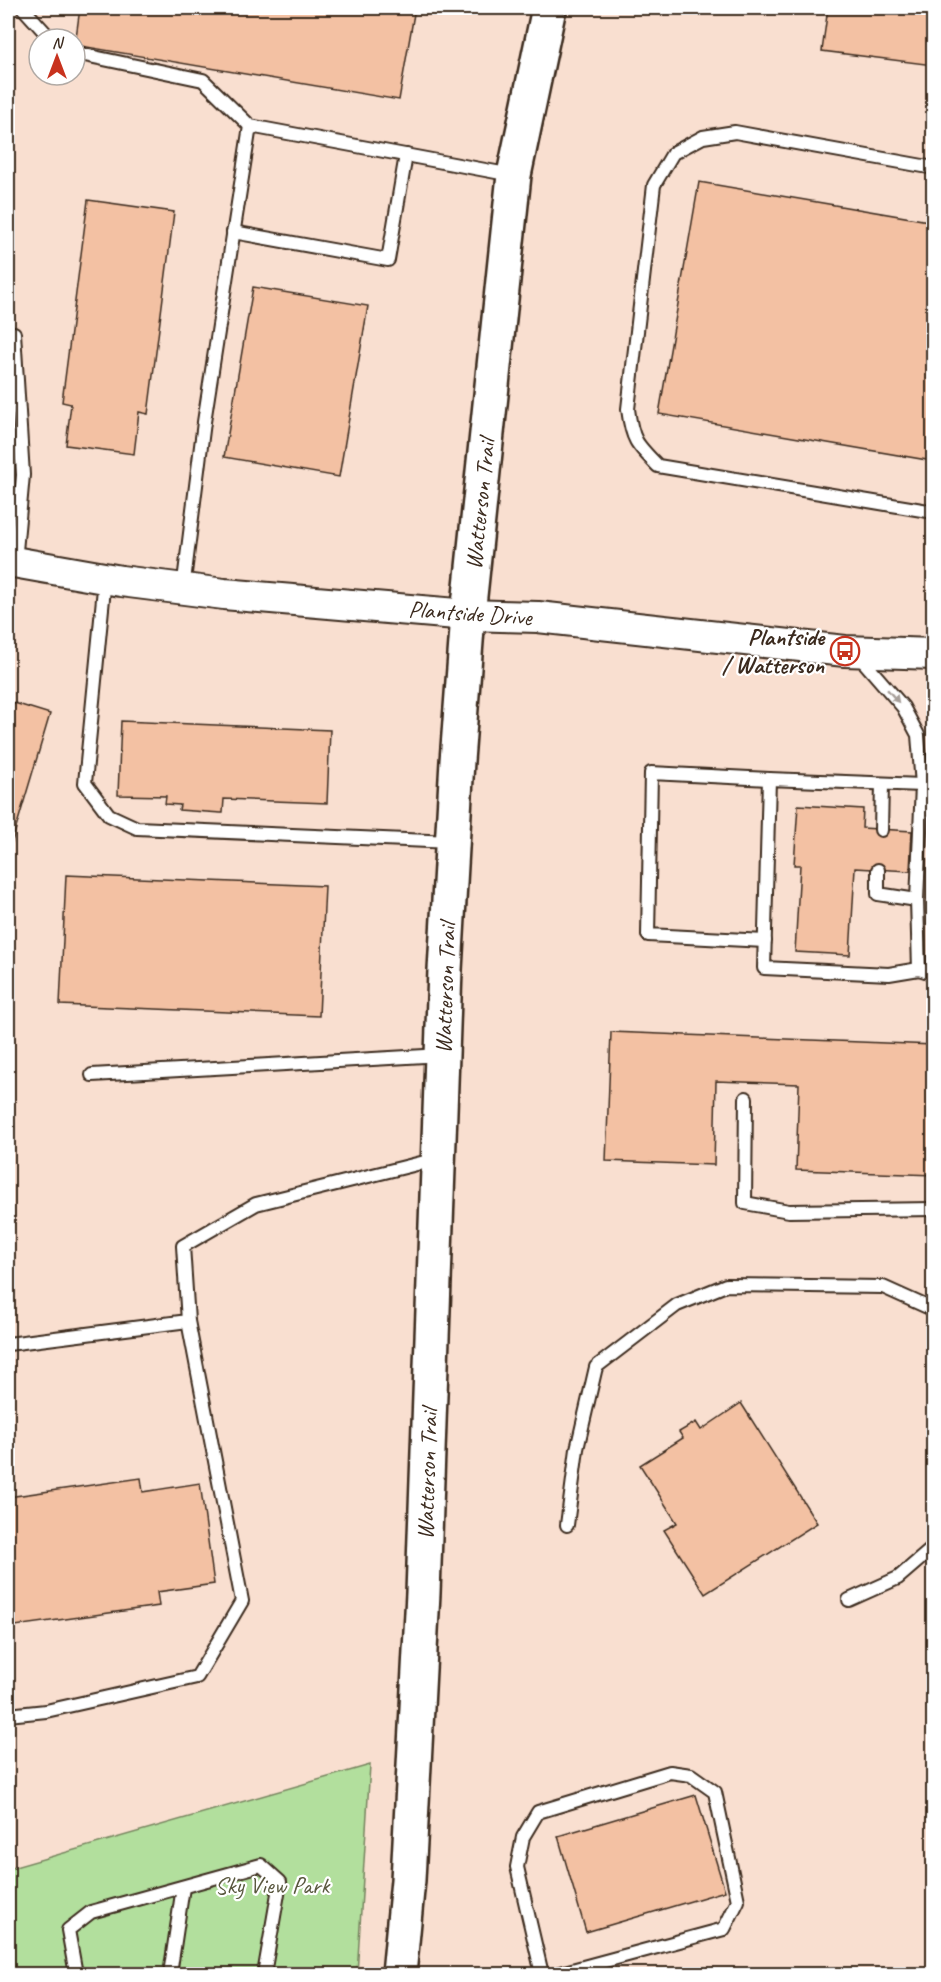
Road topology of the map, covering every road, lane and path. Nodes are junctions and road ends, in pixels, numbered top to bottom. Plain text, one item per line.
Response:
1 (23, 8) edge
2 (549, 8) edge
3 (40, 27) edge
4 (87, 56) edge
5 (250, 126) junction
6 (406, 155) junction
7 (933, 168) edge
8 (514, 175) junction
9 (233, 232) junction
10 (14, 333) dead end
11 (933, 512) edge
12 (11, 562) edge
13 (105, 578) junction
14 (183, 589) junction
15 (468, 615) junction
16 (855, 651) junction
17 (933, 654) edge
18 (769, 778) junction
19 (882, 784) junction
20 (922, 785) junction
21 (880, 830) dead end
22 (452, 842) junction
23 (879, 870) dead end
24 (917, 900) junction
25 (765, 941) junction
26 (919, 969) junction
27 (933, 974) edge
28 (442, 1054) junction
29 (92, 1075) dead end
30 (746, 1098) dead end
31 (438, 1158) junction
32 (933, 1209) edge
33 (933, 1310) edge
34 (188, 1321) junction
35 (8, 1344) edge
36 (567, 1525) dead end
37 (933, 1547) edge
38 (849, 1600) dead end
39 (8, 1715) edge
40 (183, 1887) junction
41 (76, 1974) edge
42 (170, 1974) edge
43 (264, 1974) edge
44 (399, 1974) edge
45 (542, 1974) edge
46 (557, 1974) edge

1 - 3 lane
2 - 8 main road, Watterson Trail
4 - 5 lane
5 - 6 lane
5 - 9 lane
6 - 8 lane
6 - 9 lane
7 - 11 lane
8 - 15 main road, Watterson Trail
9 - 14 lane
10 - 12 lane
12 - 13 street, Plantside Drive
13 - 14 street, Plantside Drive
13 - 22 lane
14 - 15 street, Plantside Drive
15 - 16 street, Plantside Drive
15 - 22 main road, Watterson Trail
16 - 17 street, Plantside Drive
16 -> 20 lane
18 - 19 lane
18 - 25 lane
18 - 25 lane
19 - 20 lane
19 - 21 lane
20 - 24 lane
22 - 28 main road, Watterson Trail
23 - 24 lane
24 - 26 lane
25 - 26 lane
26 - 27 lane
28 - 29 lane
28 - 31 main road, Watterson Trail
30 - 32 lane
31 - 34 lane
31 - 44 main road, Watterson Trail
33 - 36 lane
34 - 35 lane
34 - 39 lane
37 - 38 lane
40 - 41 lane
40 - 42 lane
40 - 43 lane
45 - 46 lane

